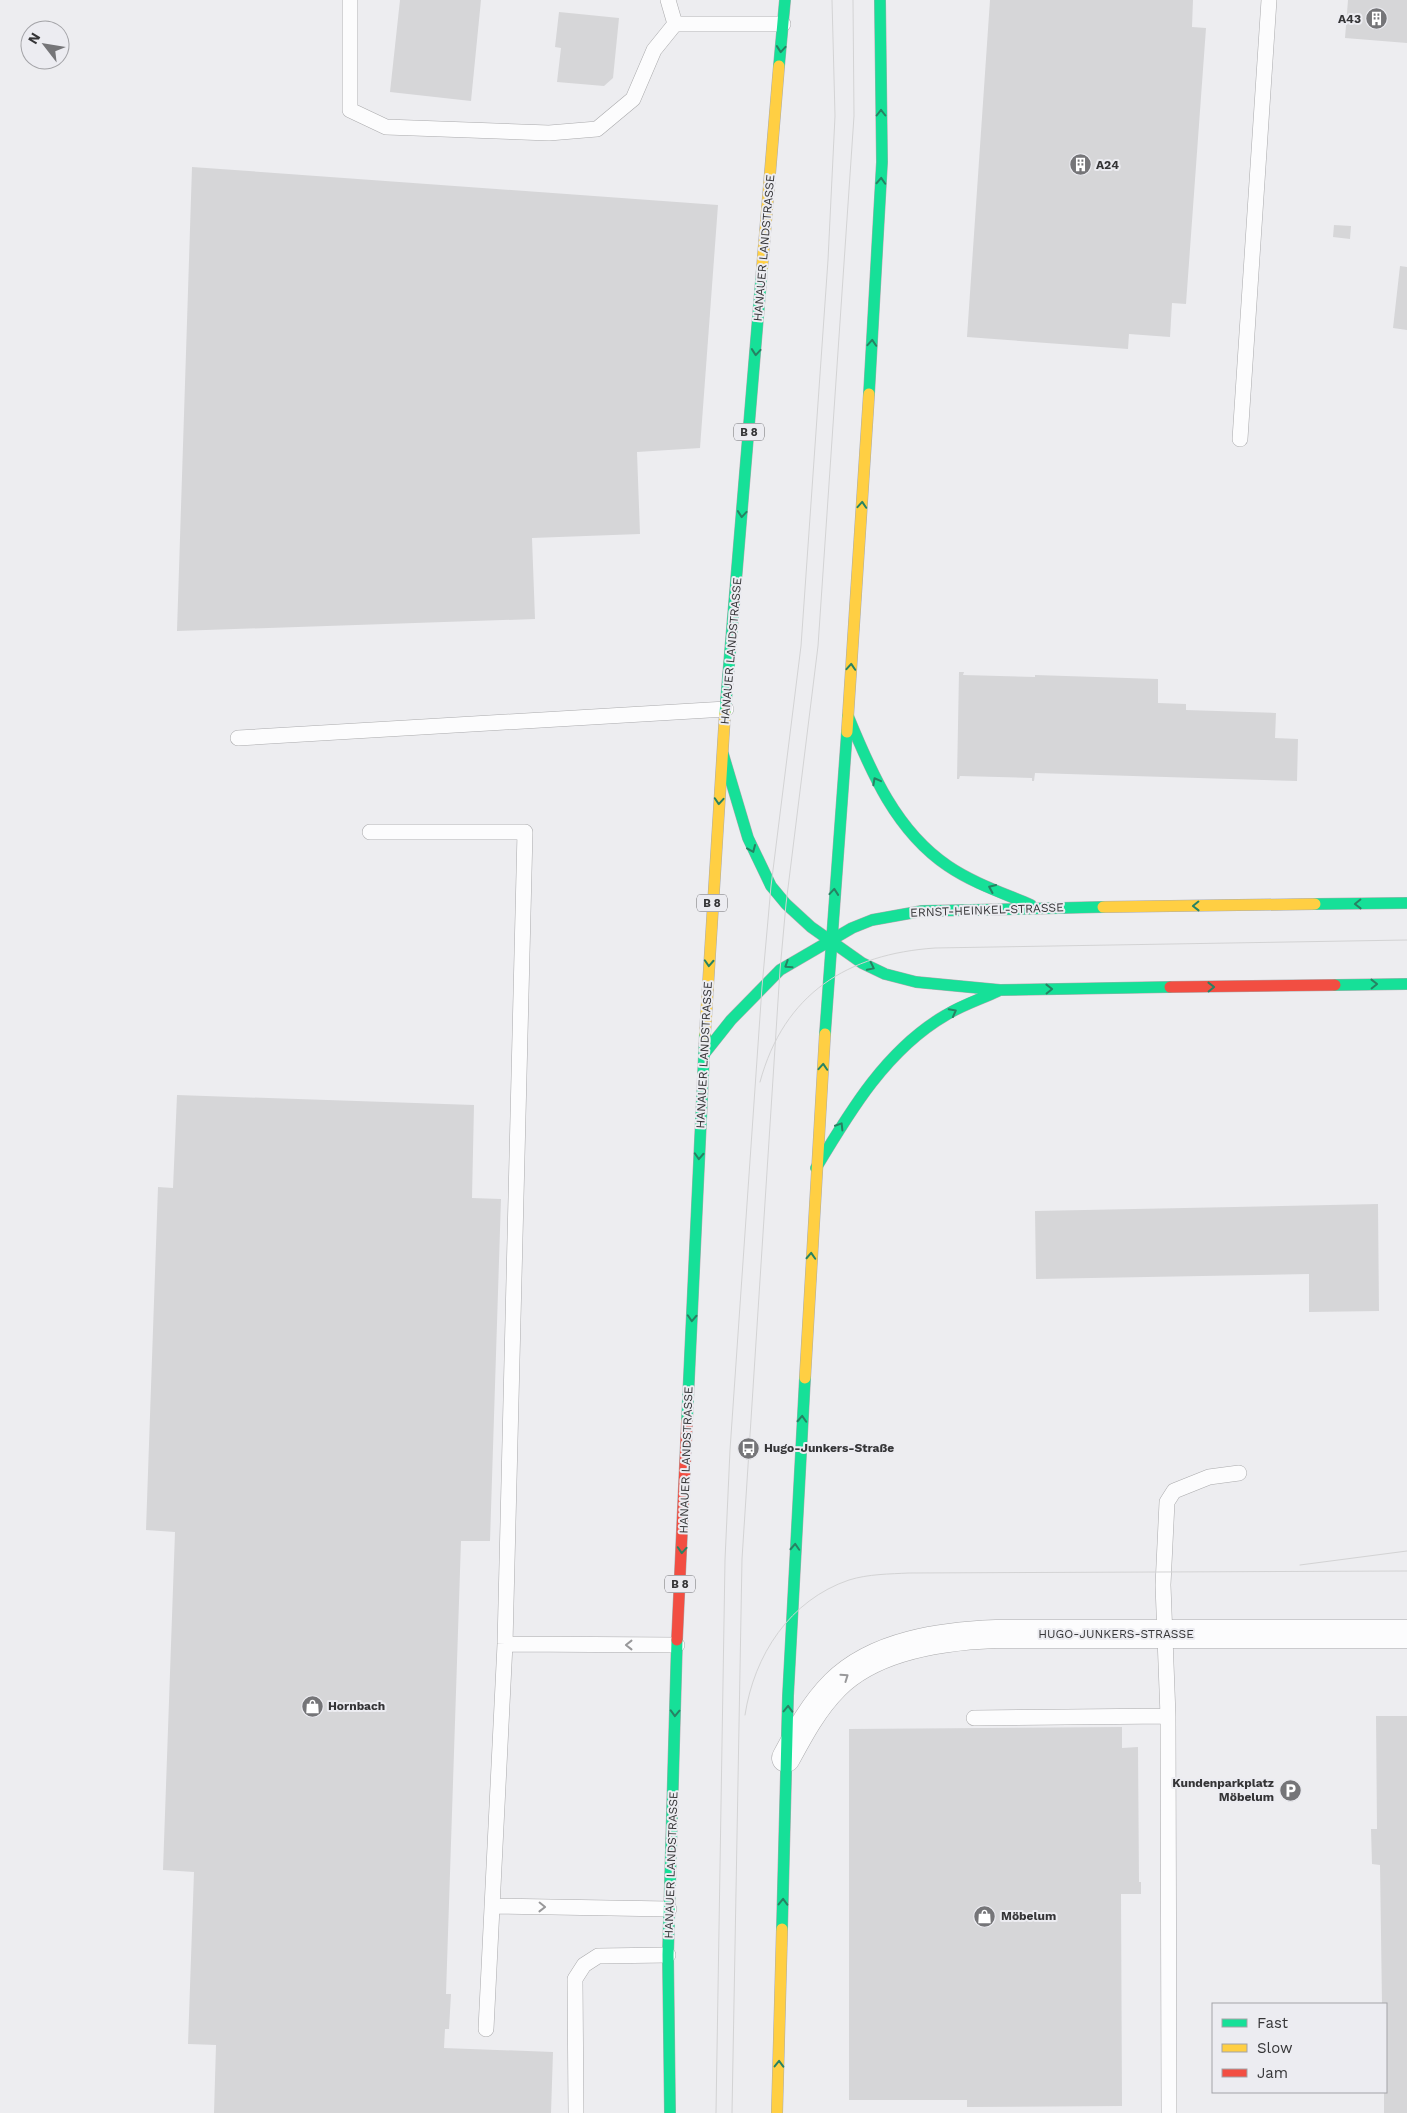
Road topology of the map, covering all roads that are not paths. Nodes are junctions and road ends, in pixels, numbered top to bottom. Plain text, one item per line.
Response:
1 (350, 0) edge
2 (668, 0) edge
3 (785, 0) edge
4 (880, 0) edge
5 (1269, 0) edge
6 (675, 24) junction
7 (783, 24) junction
8 (1240, 439) dead end
9 (726, 709) junction
10 (848, 716) junction
11 (238, 738) dead end
12 (722, 752) junction
13 (370, 832) dead end
14 (1407, 903) edge
15 (1037, 908) junction
16 (830, 940) junction
17 (1407, 984) edge
18 (1000, 990) junction
19 (704, 1054) junction
20 (816, 1168) junction
21 (1239, 1473) dead end
22 (1407, 1634) edge
23 (1164, 1635) junction
24 (506, 1644) junction
25 (677, 1645) junction
26 (1168, 1716) junction
27 (974, 1718) dead end
28 (786, 1758) junction
29 (493, 1906) junction
30 (669, 1909) junction
31 (668, 1954) junction
32 (486, 2030) dead end
33 (576, 2113) edge
34 (670, 2113) edge
35 (777, 2113) edge
36 (1169, 2113) edge

1 - 6 lane
2 - 6 lane
3 - 7 main road, HANAUER LANDSTRASSE / B 8
10 -> 4 main road
5 - 8 lane
6 - 7 lane
7 -> 9 main road, HANAUER LANDSTRASSE / B 8
9 - 11 lane
9 - 12 main road, HANAUER LANDSTRASSE / B 8
15 -> 10 main road
16 -> 10 main road
12 -> 16 main road
12 -> 19 main road, HANAUER LANDSTRASSE / B 8
13 - 24 lane
14 -> 15 main road, ERNST-HEINKEL-STRASSE
15 - 16 main road, ERNST-HEINKEL-STRASSE
16 -> 18 main road
16 -> 19 main road, ERNST-HEINKEL-STRASSE
20 -> 16 main road
18 -> 17 main road
20 -> 18 main road
19 -> 25 main road, HANAUER LANDSTRASSE / B 8
28 -> 20 main road
21 - 23 lane
22 - 23 street, HUGO-JUNKERS-STRASSE
23 - 26 lane
28 -> 23 street, HUGO-JUNKERS-STRASSE
25 -> 24 lane
24 - 29 lane
25 -> 30 main road, HANAUER LANDSTRASSE / B 8
26 - 27 lane
26 - 36 lane
35 -> 28 main road
29 -> 30 lane
29 - 32 lane
30 - 31 main road, HANAUER LANDSTRASSE / B 8
31 - 33 lane
31 - 34 main road, HANAUER LANDSTRASSE / B 8

